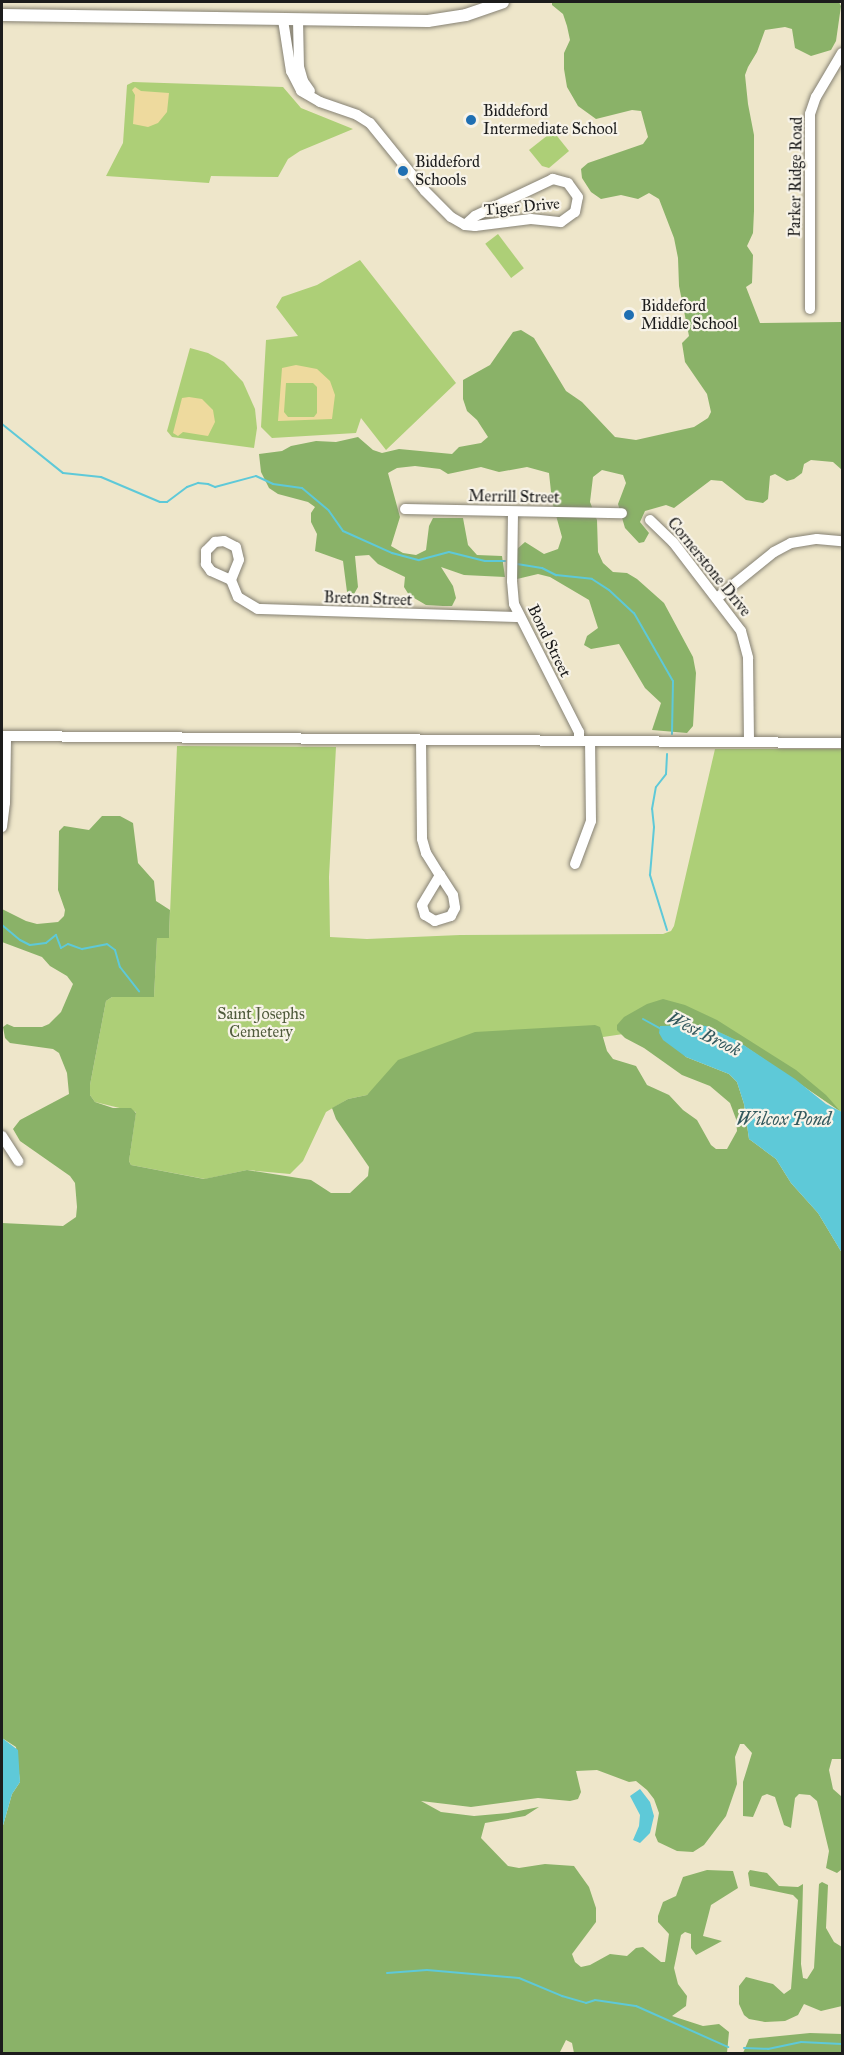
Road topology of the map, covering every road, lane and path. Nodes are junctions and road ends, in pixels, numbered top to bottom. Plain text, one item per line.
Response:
1 (503, 2) edge
2 (2, 15) edge
3 (283, 20) junction
4 (298, 20) junction
5 (843, 53) edge
6 (320, 102) junction
7 (465, 225) junction
8 (810, 309) dead end
9 (405, 509) dead end
10 (513, 512) junction
11 (622, 513) dead end
12 (650, 520) dead end
13 (843, 541) edge
14 (231, 580) dead end
15 (717, 598) junction
16 (519, 617) junction
17 (4, 736) edge
18 (421, 740) junction
19 (585, 741) junction
20 (748, 742) junction
21 (843, 743) edge
22 (2, 827) edge
23 (574, 864) dead end
24 (440, 875) dead end
25 (2, 1136) edge
26 (18, 1161) dead end

1 - 4 street
2 - 3 street
3 - 4 street
3 - 6 street, Tiger Drive
4 - 6 street
5 - 8 street, Parker Ridge Road
6 - 7 street, Tiger Drive
7 - 7 street, Tiger Drive
9 - 10 street, Merrill Street
10 - 11 street, Merrill Street
10 - 16 street, Bond Street
12 - 15 street, Cornerstone Drive
13 - 15 street
14 - 16 street, Breton Street
15 - 20 street, Cornerstone Drive
16 - 19 street, Bond Street
17 - 18 street
17 - 22 street
18 - 19 street
18 - 24 street
19 - 20 street
19 - 23 street, Bond Street
20 - 21 street
25 - 26 street

